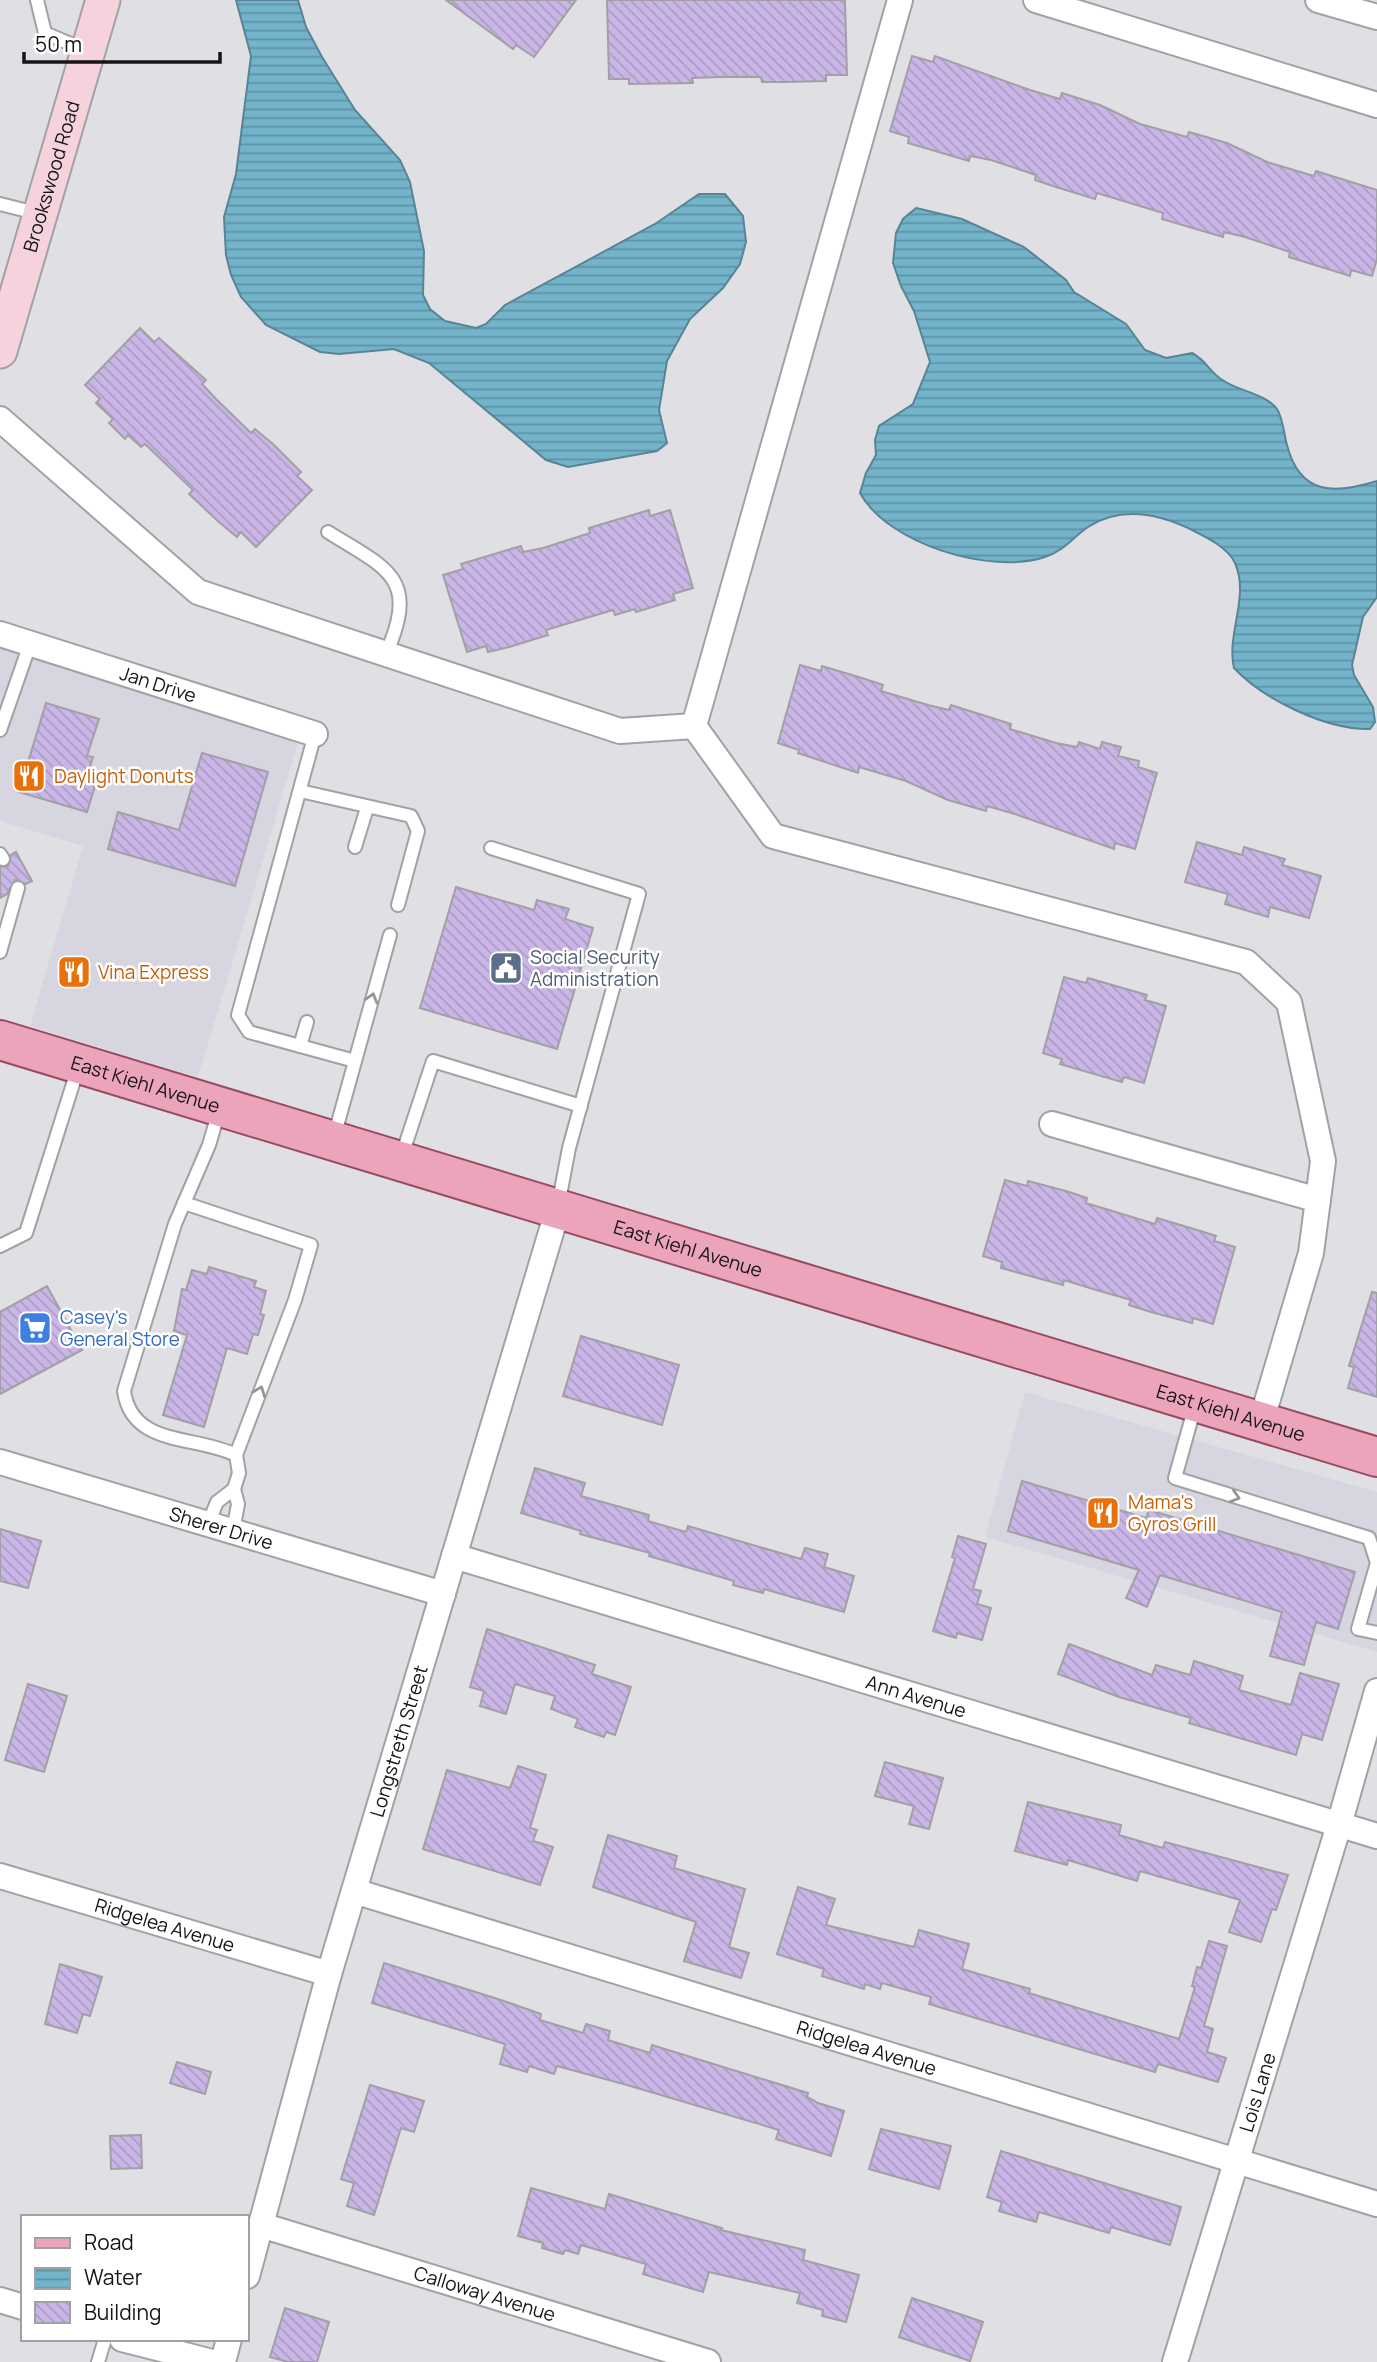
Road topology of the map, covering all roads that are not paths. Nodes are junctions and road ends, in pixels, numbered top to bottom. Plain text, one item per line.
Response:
1 (37, 0) edge
2 (103, 0) edge
3 (900, 0) edge
4 (1036, 0) edge
5 (1318, 0) edge
6 (1377, 17) edge
7 (88, 52) junction
8 (1377, 104) edge
9 (0, 204) edge
10 (40, 214) junction
11 (0, 351) edge
12 (0, 419) edge
13 (328, 532) dead end
14 (0, 634) edge
15 (30, 644) junction
16 (386, 654) junction
17 (694, 726) junction
18 (0, 730) edge
19 (315, 734) joint
20 (300, 791) junction
21 (368, 808) junction
22 (355, 847) dead end
23 (491, 848) dead end
24 (18, 888) dead end
25 (398, 905) dead end
26 (390, 935) dead end
27 (0, 952) edge
28 (307, 1022) dead end
29 (0, 1040) edge
30 (300, 1046) junction
31 (355, 1061) junction
32 (80, 1064) junction
33 (220, 1107) junction
34 (581, 1107) junction
35 (1052, 1124) dead end
36 (333, 1141) junction
37 (400, 1161) junction
38 (1318, 1200) junction
39 (184, 1203) junction
40 (558, 1209) junction
41 (0, 1246) edge
42 (1196, 1402) junction
43 (1261, 1422) junction
44 (236, 1455) junction
45 (1377, 1457) edge
46 (0, 1462) edge
47 (234, 1489) junction
48 (208, 1524) junction
49 (233, 1531) junction
50 (454, 1556) junction
51 (1377, 1563) edge
52 (443, 1594) junction
53 (1377, 1633) edge
54 (1377, 1691) edge
55 (1339, 1825) junction
56 (1377, 1836) edge
57 (0, 1876) edge
58 (354, 1891) junction
59 (329, 1974) junction
60 (1236, 2161) junction
61 (1377, 2204) edge
62 (261, 2225) junction
63 (248, 2272) edge
64 (0, 2300) edge
65 (21, 2306) edge
66 (104, 2341) edge
67 (129, 2341) edge
68 (228, 2341) edge
69 (98, 2362) edge
70 (212, 2362) edge
71 (223, 2362) edge
72 (708, 2362) edge
73 (1175, 2362) edge

1 - 7 lane
2 - 7 main road, Brookswood Road
3 - 17 street
4 - 8 street
5 - 6 street
7 - 10 main road, Brookswood Road
9 - 10 lane
10 - 11 main road, Brookswood Road
12 - 16 street
13 - 16 lane
14 - 15 street, Jan Drive
15 - 18 lane
15 - 19 street, Jan Drive
16 - 17 street
17 - 38 street
19 - 20 lane
20 - 21 lane
20 - 30 lane
21 - 22 lane
21 - 25 lane
23 - 34 lane
24 - 27 lane
31 -> 26 lane
28 - 30 lane
29 - 32 main road, East Kiehl Avenue
30 - 31 lane
31 - 36 lane
32 - 33 main road, East Kiehl Avenue
32 - 41 lane
33 - 36 main road, East Kiehl Avenue
33 - 39 lane
34 - 37 lane
34 - 40 lane
35 - 38 street
36 - 37 main road, East Kiehl Avenue
37 - 40 main road, East Kiehl Avenue
38 - 43 street
39 - 44 lane
44 -> 39 lane
40 - 42 main road, East Kiehl Avenue
40 - 50 street, Longstreth Street
42 - 43 main road, East Kiehl Avenue
42 -> 51 lane
43 - 45 main road, East Kiehl Avenue
44 - 47 lane
46 - 48 street, Sherer Drive
47 - 48 lane
47 - 49 lane
48 - 49 street, Sherer Drive
49 - 52 street, Sherer Drive
50 - 52 street, Longstreth Street
50 - 55 street, Ann Avenue
51 - 53 lane
52 - 58 street, Longstreth Street
54 - 55 street, Lois Lane
55 - 56 street, Ann Avenue
55 - 60 street, Lois Lane
57 - 59 street, Ridgelea Avenue
58 - 59 street, Longstreth Street
58 - 60 street, Ridgelea Avenue
59 - 62 street, Longstreth Street
60 - 61 street, Ridgelea Avenue
60 - 73 street, Lois Lane
62 - 63 street, Longstreth Street
62 - 72 street, Calloway Avenue
64 - 65 street
66 - 69 lane
67 - 70 street
68 - 71 street

